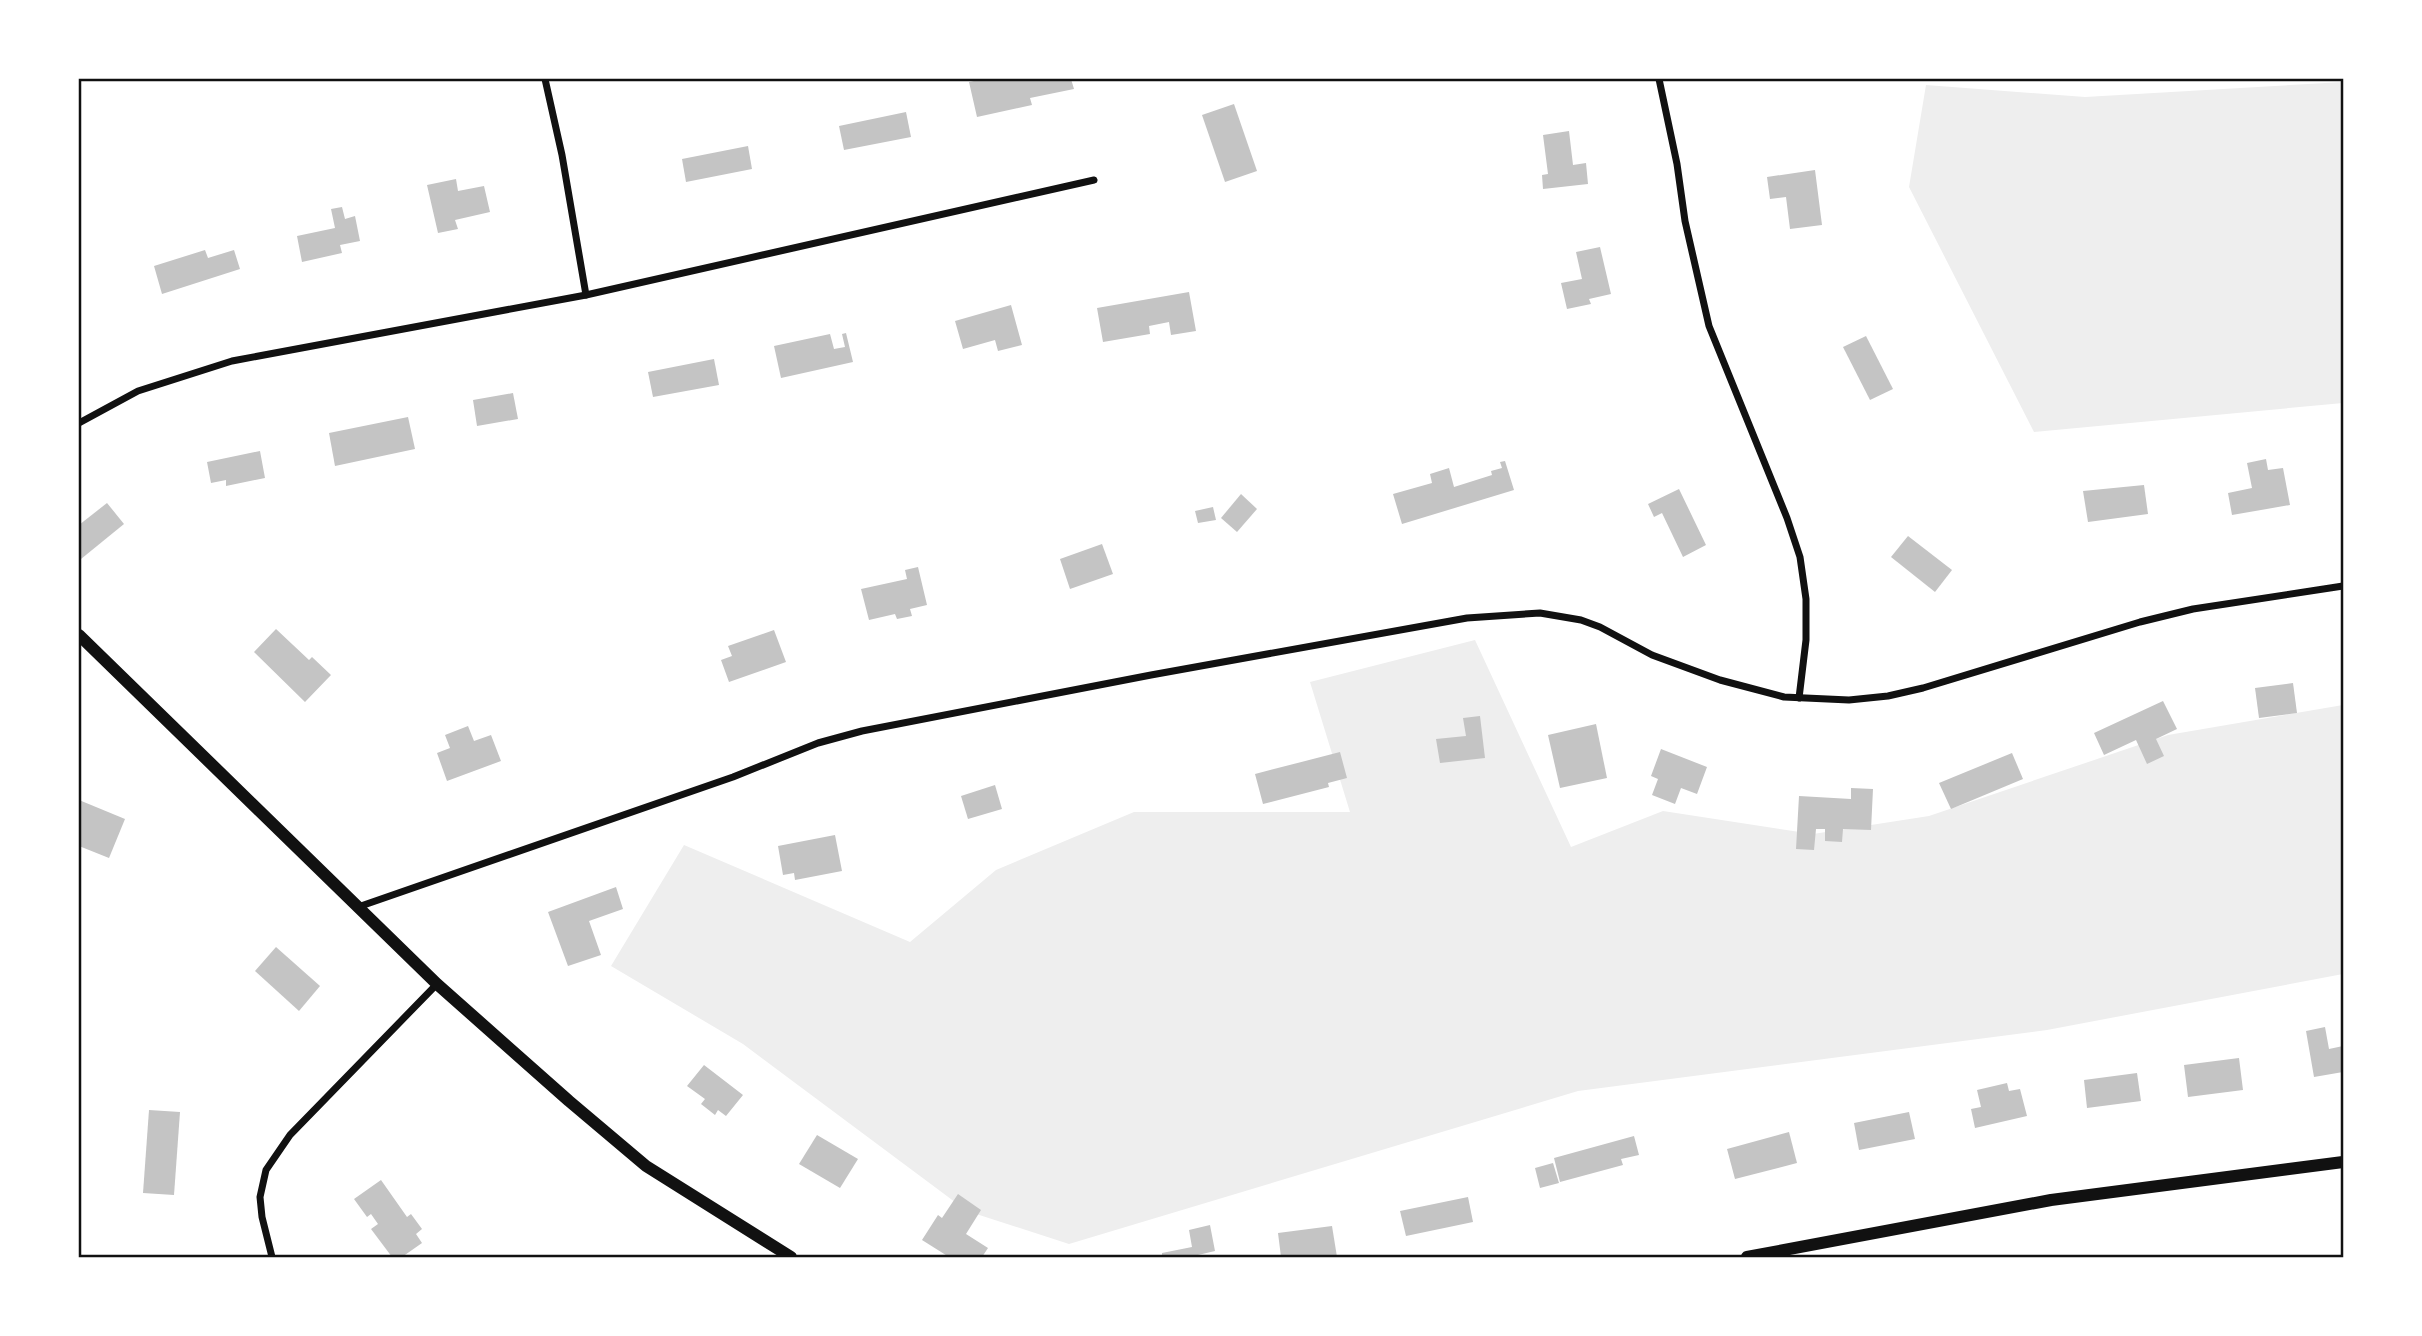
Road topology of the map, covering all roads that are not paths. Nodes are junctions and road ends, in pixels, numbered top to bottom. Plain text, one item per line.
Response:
1 (545, 79) edge
2 (1659, 79) edge
3 (1094, 180) dead end
4 (586, 295) junction
5 (79, 423) edge
6 (2343, 586) edge
7 (79, 635) edge
8 (1799, 698) junction
9 (357, 907) junction
10 (437, 984) junction
11 (2343, 1162) edge
12 (272, 1257) edge
13 (791, 1257) edge
14 (1747, 1257) edge

1 - 4 street
2 - 8 street
3 - 4 street
4 - 5 street
6 - 8 street
7 - 9 street
8 - 9 street
9 - 10 street
10 - 12 street
10 - 13 street
11 - 14 street

